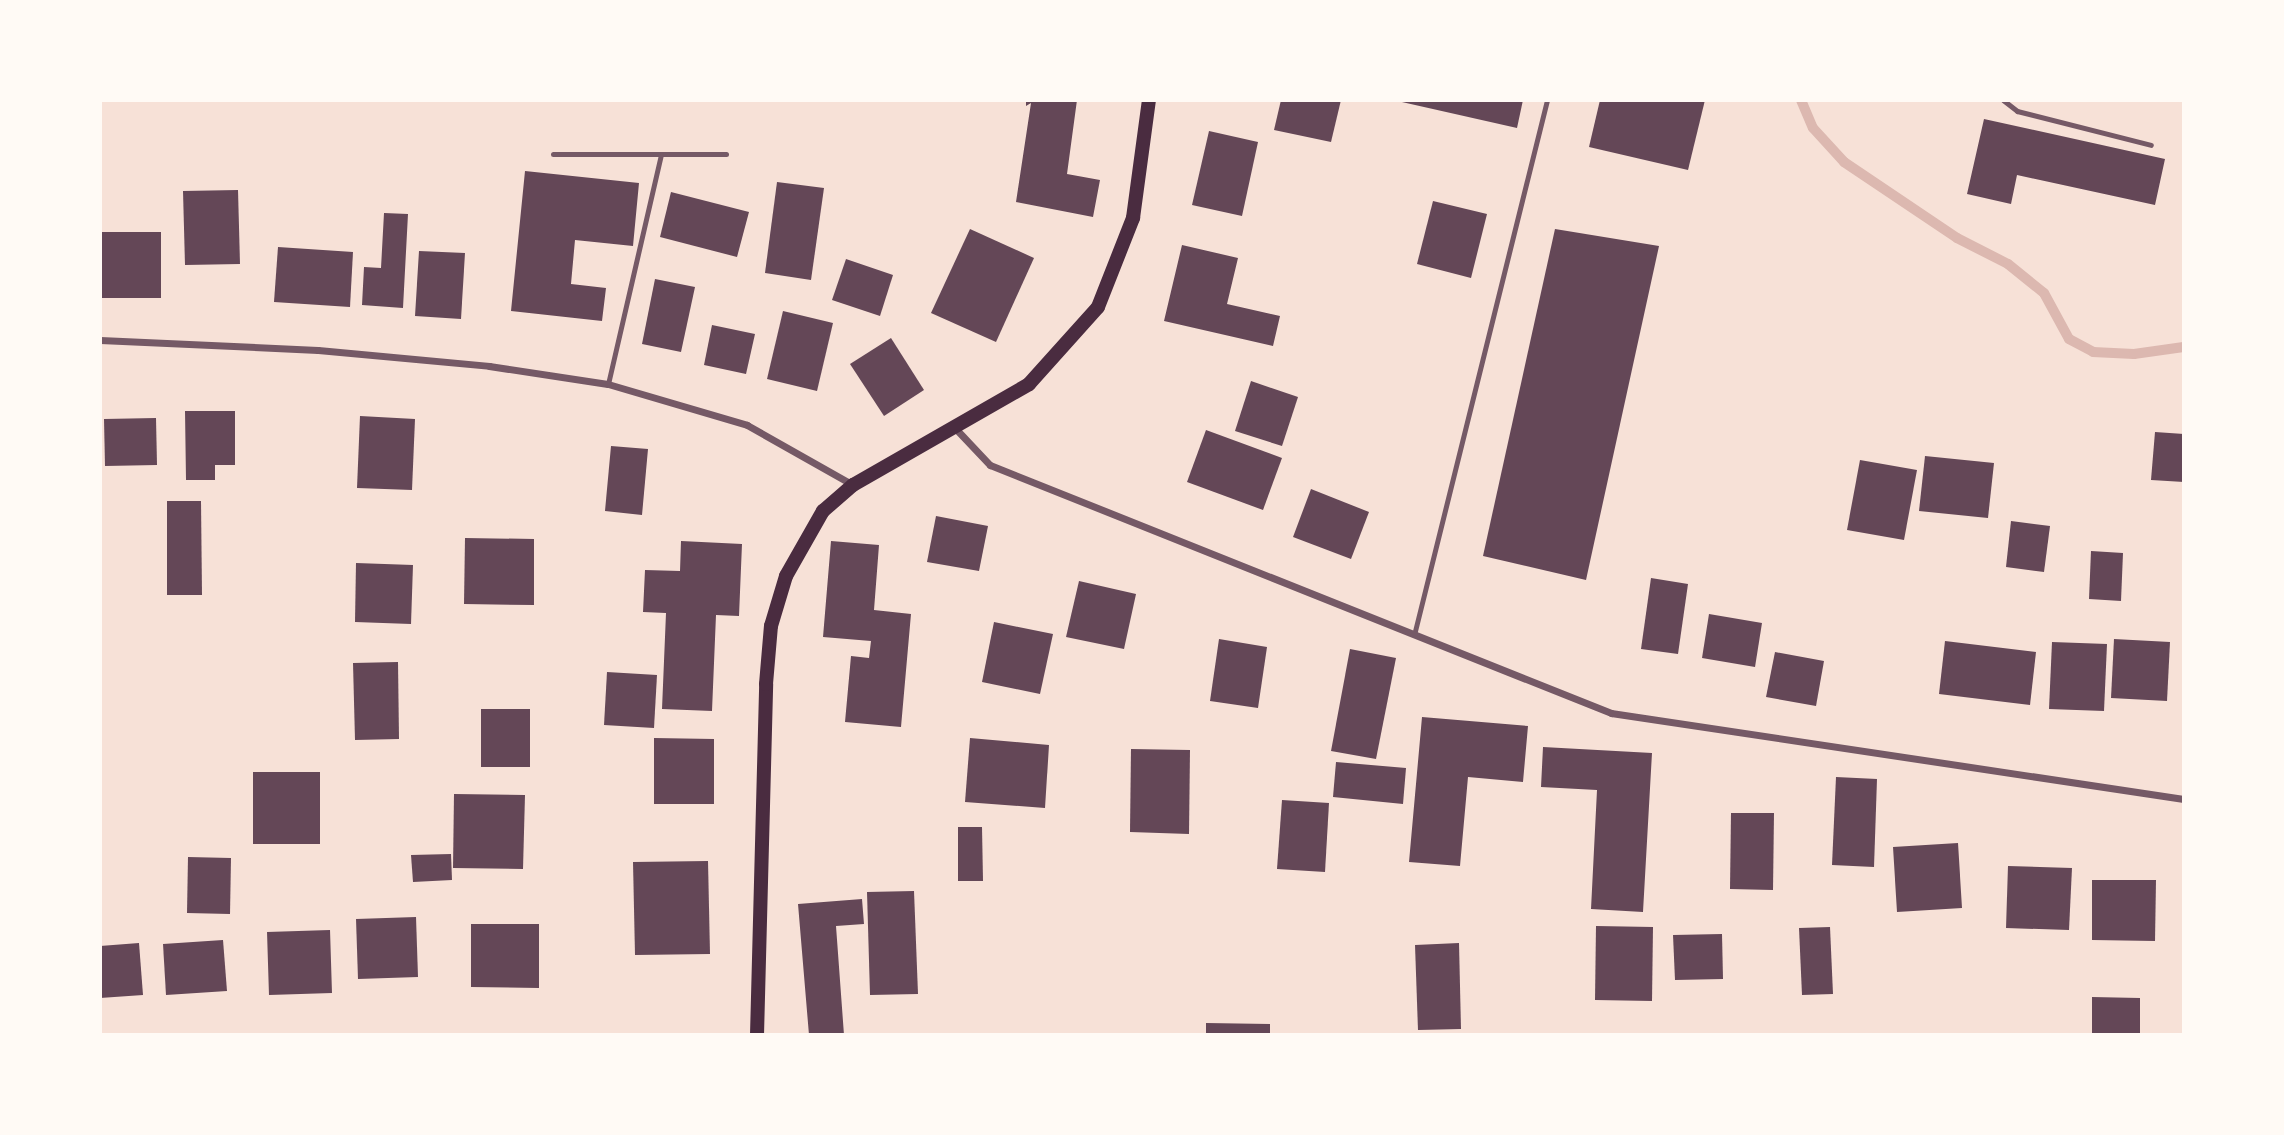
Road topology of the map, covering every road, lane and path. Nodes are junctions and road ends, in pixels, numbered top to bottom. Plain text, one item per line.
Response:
1 (1149, 100) edge
2 (1547, 100) edge
3 (2004, 100) edge
4 (2151, 145) dead end
5 (553, 154) dead end
6 (726, 154) dead end
7 (661, 155) junction
8 (100, 340) edge
9 (608, 384) junction
10 (956, 428) junction
11 (853, 485) junction
12 (1414, 635) junction
13 (2184, 799) edge
14 (757, 1035) edge

1 - 10 main road
2 - 12 lane
3 - 4 lane
5 - 7 lane
6 - 7 lane
7 - 9 lane
8 - 9 street
9 - 11 street
10 - 11 main road
10 - 12 street
11 - 14 main road
12 - 13 street

